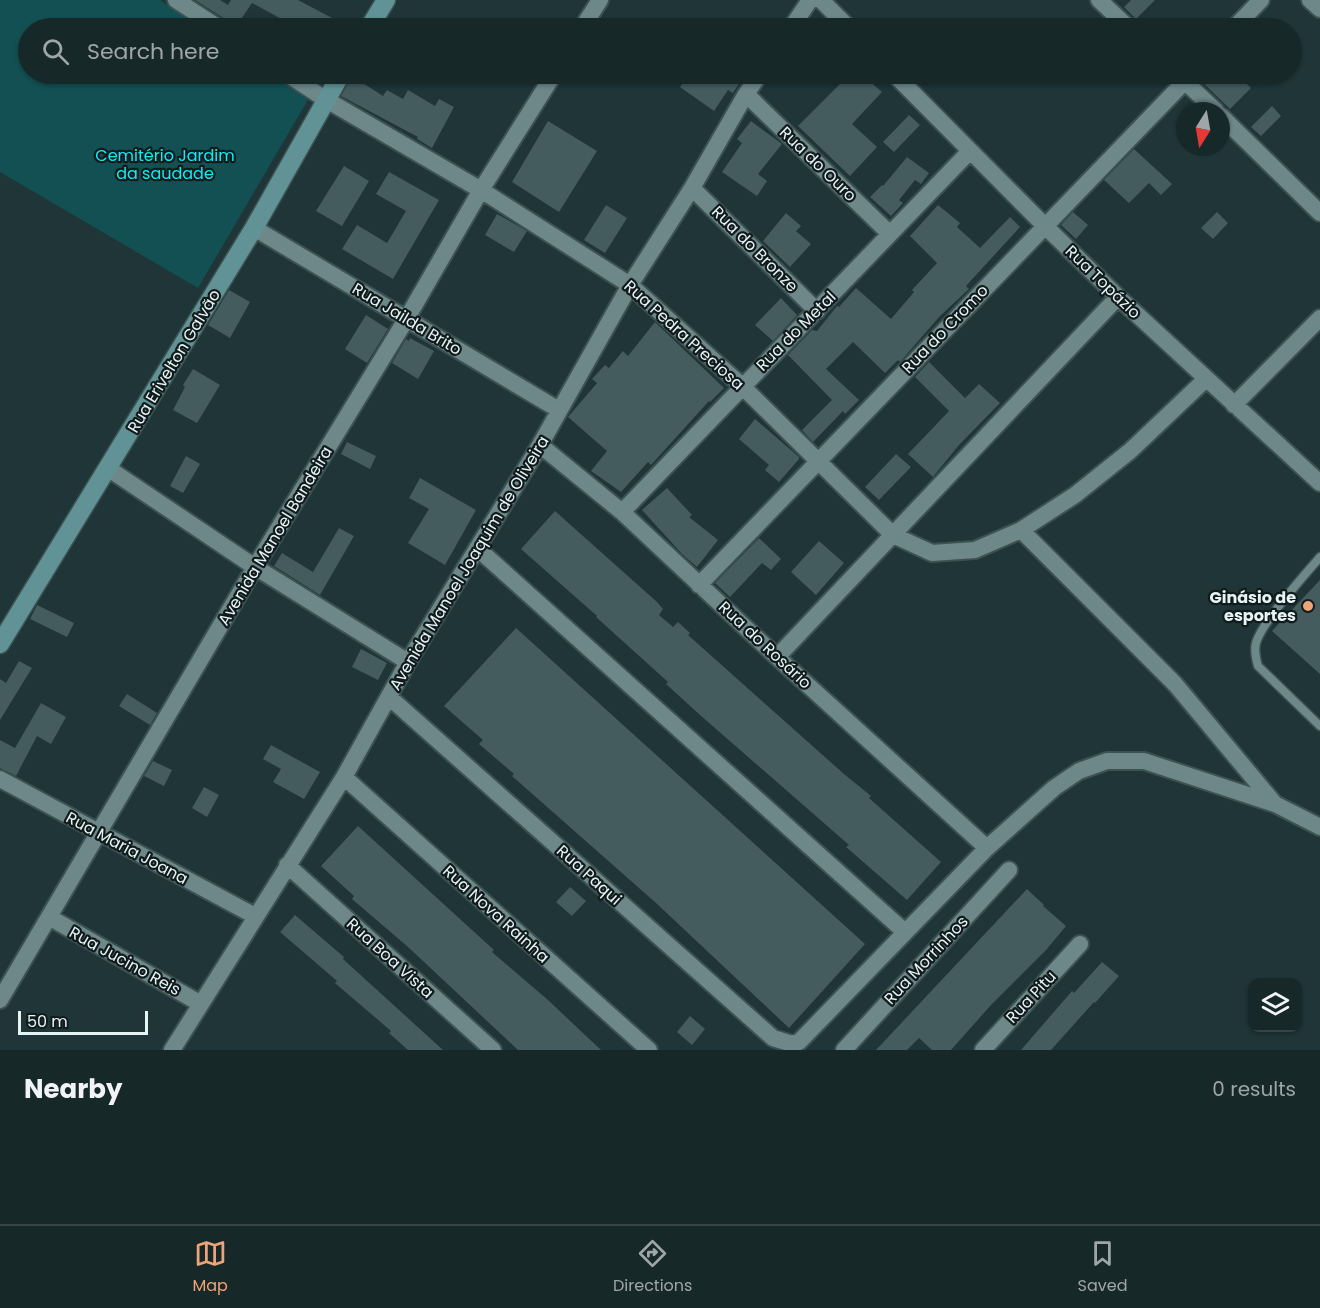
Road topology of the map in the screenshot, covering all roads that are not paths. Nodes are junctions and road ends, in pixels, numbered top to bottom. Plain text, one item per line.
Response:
1 (176, 0) edge
2 (386, 0) edge
3 (600, 0) edge
4 (810, 0) edge
5 (821, 0) edge
6 (1099, 0) edge
7 (1261, 0) edge
8 (1311, 0) edge
9 (1320, 9) edge
10 (204, 18) edge
11 (375, 18) edge
12 (588, 18) edge
13 (798, 18) edge
14 (839, 18) edge
15 (1119, 18) edge
16 (1244, 18) edge
17 (302, 84) edge
18 (335, 84) edge
19 (548, 84) edge
20 (753, 84) edge
21 (904, 84) edge
22 (1177, 84) edge
23 (1191, 84) edge
24 (746, 94) junction
25 (325, 99) junction
26 (1208, 102) edge
27 (1230, 125) edge
28 (970, 151) junction
29 (692, 188) junction
30 (481, 190) junction
31 (1320, 213) edge
32 (1045, 226) junction
33 (254, 228) junction
34 (890, 234) junction
35 (630, 285) junction
36 (1118, 297) junction
37 (817, 311) junction
38 (407, 318) junction
39 (1320, 318) edge
40 (1206, 379) junction
41 (742, 386) junction
42 (1234, 405) junction
43 (559, 410) junction
44 (540, 445) junction
45 (819, 461) junction
46 (109, 469) junction
47 (1320, 483) edge
48 (622, 512) junction
49 (1021, 530) junction
50 (893, 535) junction
51 (477, 548) junction
52 (1320, 557) edge
53 (255, 567) junction
54 (699, 585) junction
55 (0, 644) edge
56 (777, 657) junction
57 (408, 662) junction
58 (389, 697) junction
59 (1320, 726) edge
60 (344, 777) junction
61 (0, 779) edge
62 (1275, 804) junction
63 (1320, 827) edge
64 (98, 832) junction
65 (987, 848) junction
66 (287, 866) junction
67 (1009, 870) dead end
68 (255, 916) junction
69 (49, 917) junction
70 (905, 932) junction
71 (1080, 944) dead end
72 (0, 1000) edge
73 (201, 1004) junction
74 (172, 1050) edge
75 (493, 1050) edge
76 (649, 1050) edge
77 (844, 1050) edge
78 (983, 1050) edge

1 - 10 street
2 - 11 main road
3 - 12 street
4 - 13 street
5 - 14 street
6 - 15 street
7 - 16 street
8 - 9 street
17 - 25 street, Rua Pedra Preciosa
18 - 25 main road, Rua Erivelton Galvão
19 - 30 street, Avenida Manoel Bandeira
20 - 24 street, Avenida Manoel Joaquim de Oliveira
21 - 28 street, Rua Topázio
22 - 32 street, Rua do Cromo
23 - 26 street
24 - 29 street, Avenida Manoel Joaquim de Oliveira
24 - 34 street, Rua do Ouro
25 - 30 street, Rua Pedra Preciosa
25 - 33 main road, Rua Erivelton Galvão
27 - 31 street
28 - 32 street, Rua Topázio
28 - 34 street, Rua do Metal
29 - 35 street, Avenida Manoel Joaquim de Oliveira
29 - 37 street, Rua do Bronze
30 - 35 street, Rua Pedra Preciosa
30 - 38 street, Avenida Manoel Bandeira
32 - 36 street, Rua Topázio
32 - 45 street, Rua do Cromo
33 - 38 street, Rua Jailda Brito
33 - 46 main road, Rua Erivelton Galvão
34 - 37 street, Rua do Metal
35 - 41 street, Rua Pedra Preciosa
35 - 43 street, Avenida Manoel Joaquim de Oliveira
36 - 40 street, Rua Topázio
36 - 50 street
37 - 41 street, Rua do Metal
38 - 43 street, Rua Jailda Brito
38 - 53 street, Avenida Manoel Bandeira
39 - 42 street
40 - 42 street, Rua Topázio
40 - 49 street
41 - 45 street, Rua Pedra Preciosa
41 - 48 street, Rua do Metal
42 - 47 street, Rua Topázio
43 - 44 street, Avenida Manoel Joaquim de Oliveira
44 - 48 street, Rua do Rosário
44 - 51 street, Avenida Manoel Joaquim de Oliveira
45 - 50 street, Rua Pedra Preciosa
45 - 54 street, Rua do Cromo
46 - 53 street
46 - 55 main road, Rua Erivelton Galvão
48 - 54 street, Rua do Rosário
49 - 50 street, Rua Pedra Preciosa
49 - 62 street
50 - 56 street
51 - 57 street, Avenida Manoel Joaquim de Oliveira
51 - 70 street
52 - 59 lane
53 - 57 street
53 - 64 street, Avenida Manoel Bandeira
54 - 56 street, Rua do Rosário
56 - 65 street, Rua do Rosário
57 - 58 street, Avenida Manoel Joaquim de Oliveira
58 - 60 street, Avenida Manoel Joaquim de Oliveira
58 - 70 street, Rua Paqui
60 - 66 street, Avenida Manoel Joaquim de Oliveira
60 - 76 street, Rua Nova Rainha
61 - 64 street, Rua Maria Joana
62 - 63 street
62 - 65 street
64 - 68 street, Rua Maria Joana
64 - 69 street, Avenida Manoel Bandeira
65 - 70 street
66 - 68 street, Avenida Manoel Joaquim de Oliveira
66 - 75 street, Rua Boa Vista
67 - 77 street, Rua Morrinhos
68 - 73 street, Avenida Manoel Joaquim de Oliveira
69 - 72 street, Avenida Manoel Bandeira
69 - 73 street, Rua Jucino Reis
71 - 78 street, Rua Pitu
73 - 74 street, Avenida Manoel Joaquim de Oliveira

